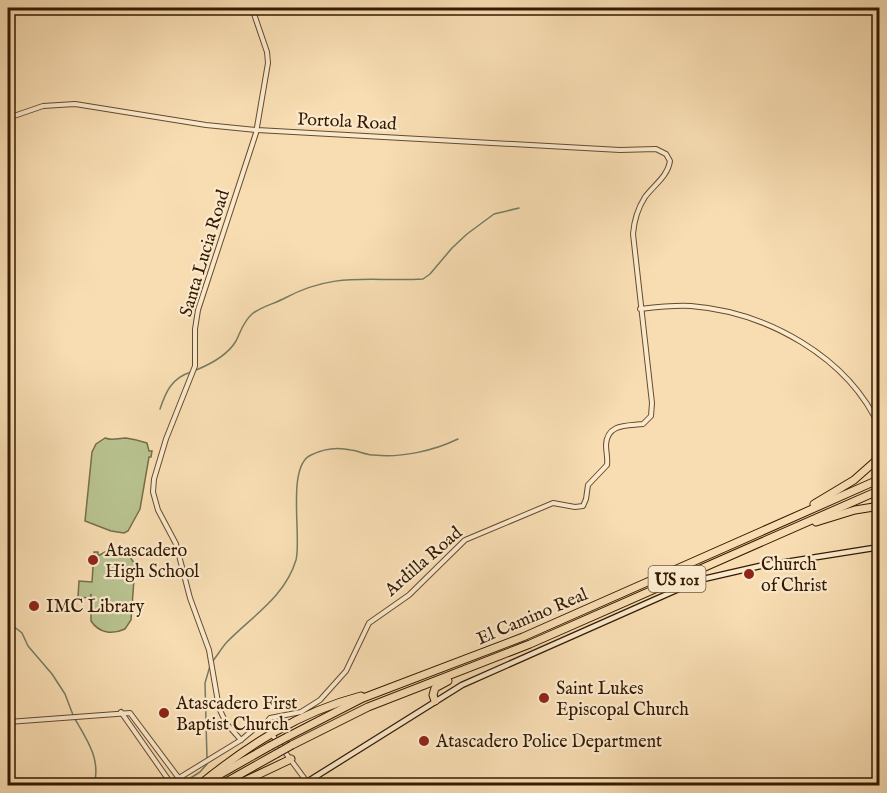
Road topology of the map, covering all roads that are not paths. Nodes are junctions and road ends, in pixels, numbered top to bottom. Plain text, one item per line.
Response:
1 (252, 8) edge
2 (8, 118) edge
3 (256, 130) junction
4 (667, 173) joint
5 (640, 309) junction
6 (879, 428) edge
7 (879, 457) edge
8 (879, 479) edge
9 (879, 490) edge
10 (879, 506) edge
11 (786, 521) junction
12 (785, 532) junction
13 (879, 547) edge
14 (465, 670) junction
15 (383, 690) junction
16 (435, 701) junction
17 (121, 712) junction
18 (8, 722) edge
19 (265, 725) junction
20 (272, 732) junction
21 (241, 740) junction
22 (291, 759) junction
23 (178, 777) junction
24 (307, 784) edge
25 (199, 786) edge
26 (219, 786) edge
27 (234, 786) edge
28 (296, 786) edge

1 - 3 street, Santa Lucia Road
2 - 3 street, Portola Road
3 - 4 street, Portola Road
3 - 21 street, Santa Lucia Road
4 - 5 street, Ardilla Road
5 - 6 street
5 - 19 street, Ardilla Road
7 - 11 highway
8 - 11 highway, El Camino Real / US 101
9 - 12 highway, El Camino Real / US 101
10 - 12 highway
11 - 15 highway, El Camino Real / US 101
12 - 14 highway, El Camino Real / US 101
13 - 16 main road, El Camino Real
14 - 16 highway
14 - 26 highway, El Camino Real / US 101, bridge
15 - 20 highway
15 - 25 highway, El Camino Real / US 101, bridge
16 - 24 main road, El Camino Real
17 - 18 street
17 - 23 street
17 - 23 street
19 - 20 street
19 - 21 street, Ardilla Road
20 - 22 street
20 - 25 highway
21 - 23 street, Ardilla Road
22 - 24 street
22 - 27 highway
24 - 28 main road, El Camino Real

